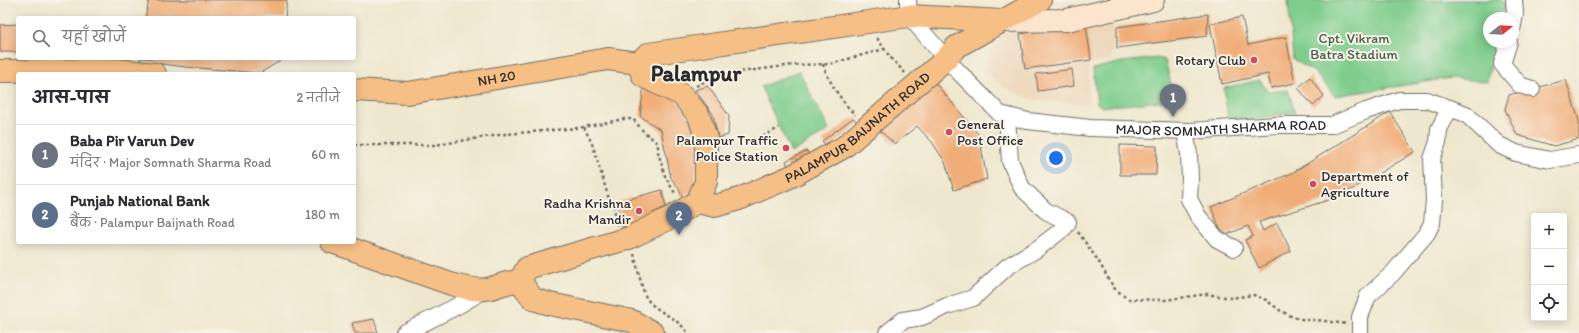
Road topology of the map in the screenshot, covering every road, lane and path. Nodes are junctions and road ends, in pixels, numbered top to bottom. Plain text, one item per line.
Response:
1 (1040, 0) edge
2 (1153, 0) edge
3 (1514, 0) edge
4 (908, 8) edge
5 (1515, 12) edge
6 (1003, 21) junction
7 (876, 33) dead end
8 (1507, 48) edge
9 (884, 49) junction
10 (946, 59) junction
11 (638, 63) junction
12 (823, 64) junction
13 (0, 71) edge
14 (119, 72) edge
15 (909, 77) dead end
16 (692, 88) dead end
17 (1532, 89) dead end
18 (356, 90) edge
19 (1450, 108) junction
20 (1007, 116) junction
21 (872, 123) junction
22 (584, 127) junction
23 (779, 128) dead end
24 (1185, 131) junction
25 (758, 139) dead end
26 (356, 145) edge
27 (1579, 155) edge
28 (687, 200) junction
29 (1068, 222) junction
30 (624, 240) junction
31 (338, 244) edge
32 (1234, 248) dead end
33 (520, 281) junction
34 (486, 289) junction
35 (1360, 329) edge
36 (404, 333) edge
37 (653, 333) edge
38 (688, 333) edge
39 (887, 333) edge

1 - 6 main road, PALAMPUR BAIJNATH ROAD
2 - 6 street
3 - 5 street
4 - 6 main road
4 - 10 street, MAJOR SOMNATH SHARMA ROAD
4 - 11 main road
6 - 10 main road, PALAMPUR BAIJNATH ROAD
7 - 9 path
8 - 17 street
9 - 12 path
9 - 15 path
10 - 20 street, MAJOR SOMNATH SHARMA ROAD
10 - 21 main road, PALAMPUR BAIJNATH ROAD
11 - 18 main road, NH 20
11 - 28 main road
12 - 16 path
12 - 21 path
13 - 14 main road
19 - 24 street, MAJOR SOMNATH SHARMA ROAD
19 - 27 street, MAJOR SOMNATH SHARMA ROAD
19 - 35 street
20 - 24 street, MAJOR SOMNATH SHARMA ROAD
20 - 29 street
21 - 28 main road, PALAMPUR BAIJNATH ROAD
22 - 26 path
22 - 28 path
22 - 30 path
23 - 25 path
24 - 32 street
28 - 30 main road
29 - 35 path
29 - 39 street
30 - 33 main road
30 - 38 path
31 - 34 main road
33 - 34 main road
33 - 37 main road
34 - 36 street

